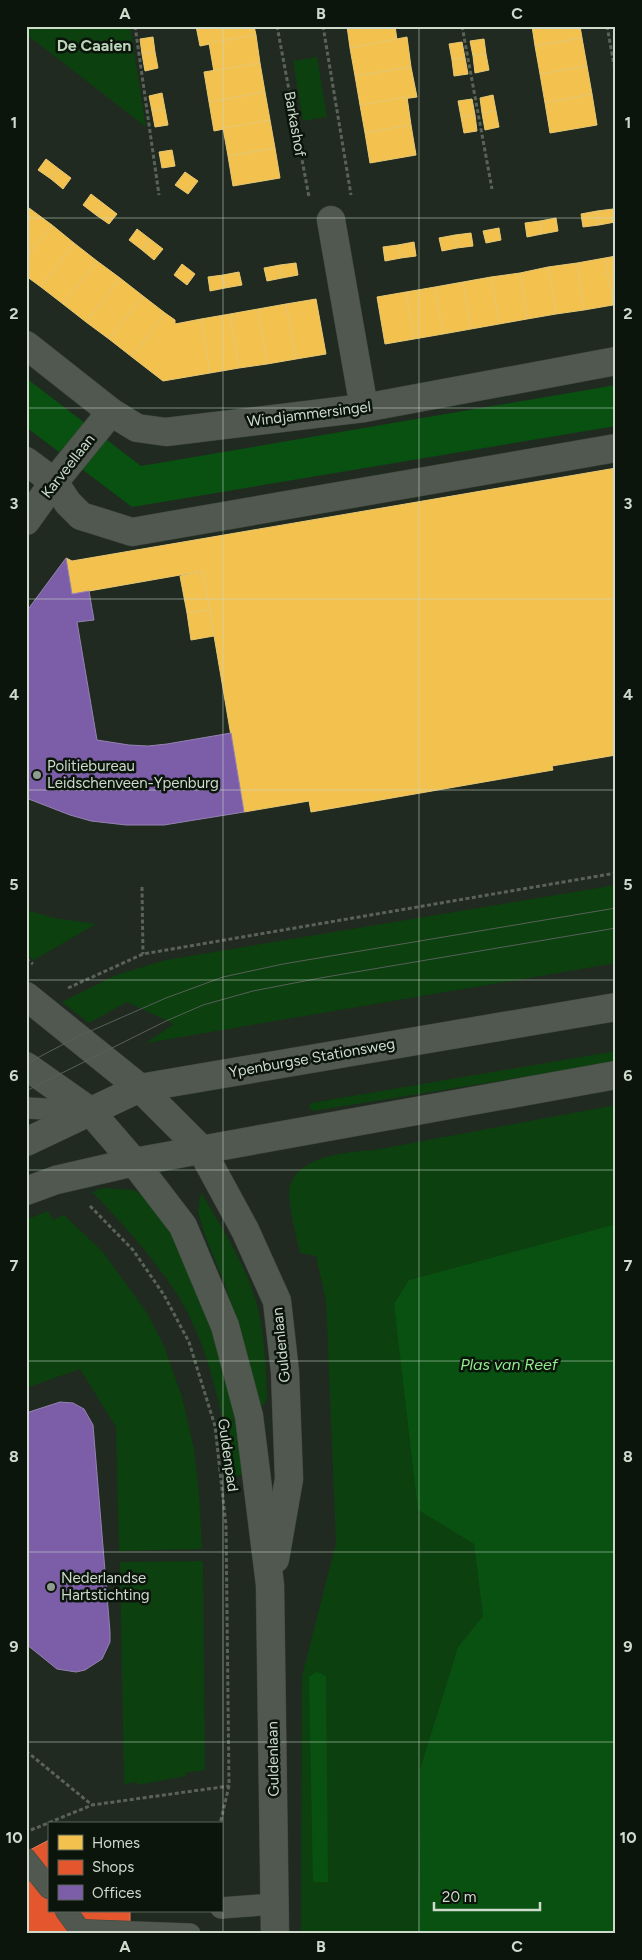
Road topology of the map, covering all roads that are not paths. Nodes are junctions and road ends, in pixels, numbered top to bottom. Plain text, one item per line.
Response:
1 (331, 220) dead end
2 (26, 345) edge
3 (616, 362) edge
4 (364, 408) junction
5 (104, 420) junction
6 (616, 448) edge
7 (26, 461) edge
8 (62, 473) junction
9 (26, 521) edge
10 (31, 1001) edge
11 (616, 1007) edge
12 (26, 1066) edge
13 (616, 1075) edge
14 (140, 1088) junction
15 (26, 1108) edge
16 (90, 1111) junction
17 (26, 1142) edge
18 (201, 1149) junction
19 (134, 1162) junction
20 (26, 1191) edge
21 (270, 1585) junction
22 (26, 1859) edge
23 (48, 1887) edge
24 (274, 1904) junction
25 (222, 1908) edge
26 (67, 1912) edge
27 (190, 1934) edge
28 (274, 1934) edge

1 - 4 street
2 - 5 street, Windjammersingel
3 - 4 street, Windjammersingel
4 - 5 street, Windjammersingel
5 - 8 street, Karveellaan
6 - 8 street
7 - 8 street
8 - 9 street, Karveellaan
10 - 14 street
11 - 14 street, Ypenburgse Stationsweg
12 - 16 street
13 - 18 street
14 - 16 street, Ypenburgse Stationsweg
14 - 18 street, Guldenlaan
15 - 16 lane
16 - 17 street, Ypenburgse Stationsweg
16 - 19 street
18 - 19 street
18 - 21 street, Guldenlaan
19 - 20 street
19 - 21 street, Guldenlaan
21 - 24 street, Guldenlaan
22 - 23 lane
24 - 25 lane
24 - 28 street, Guldenlaan
26 - 27 lane

